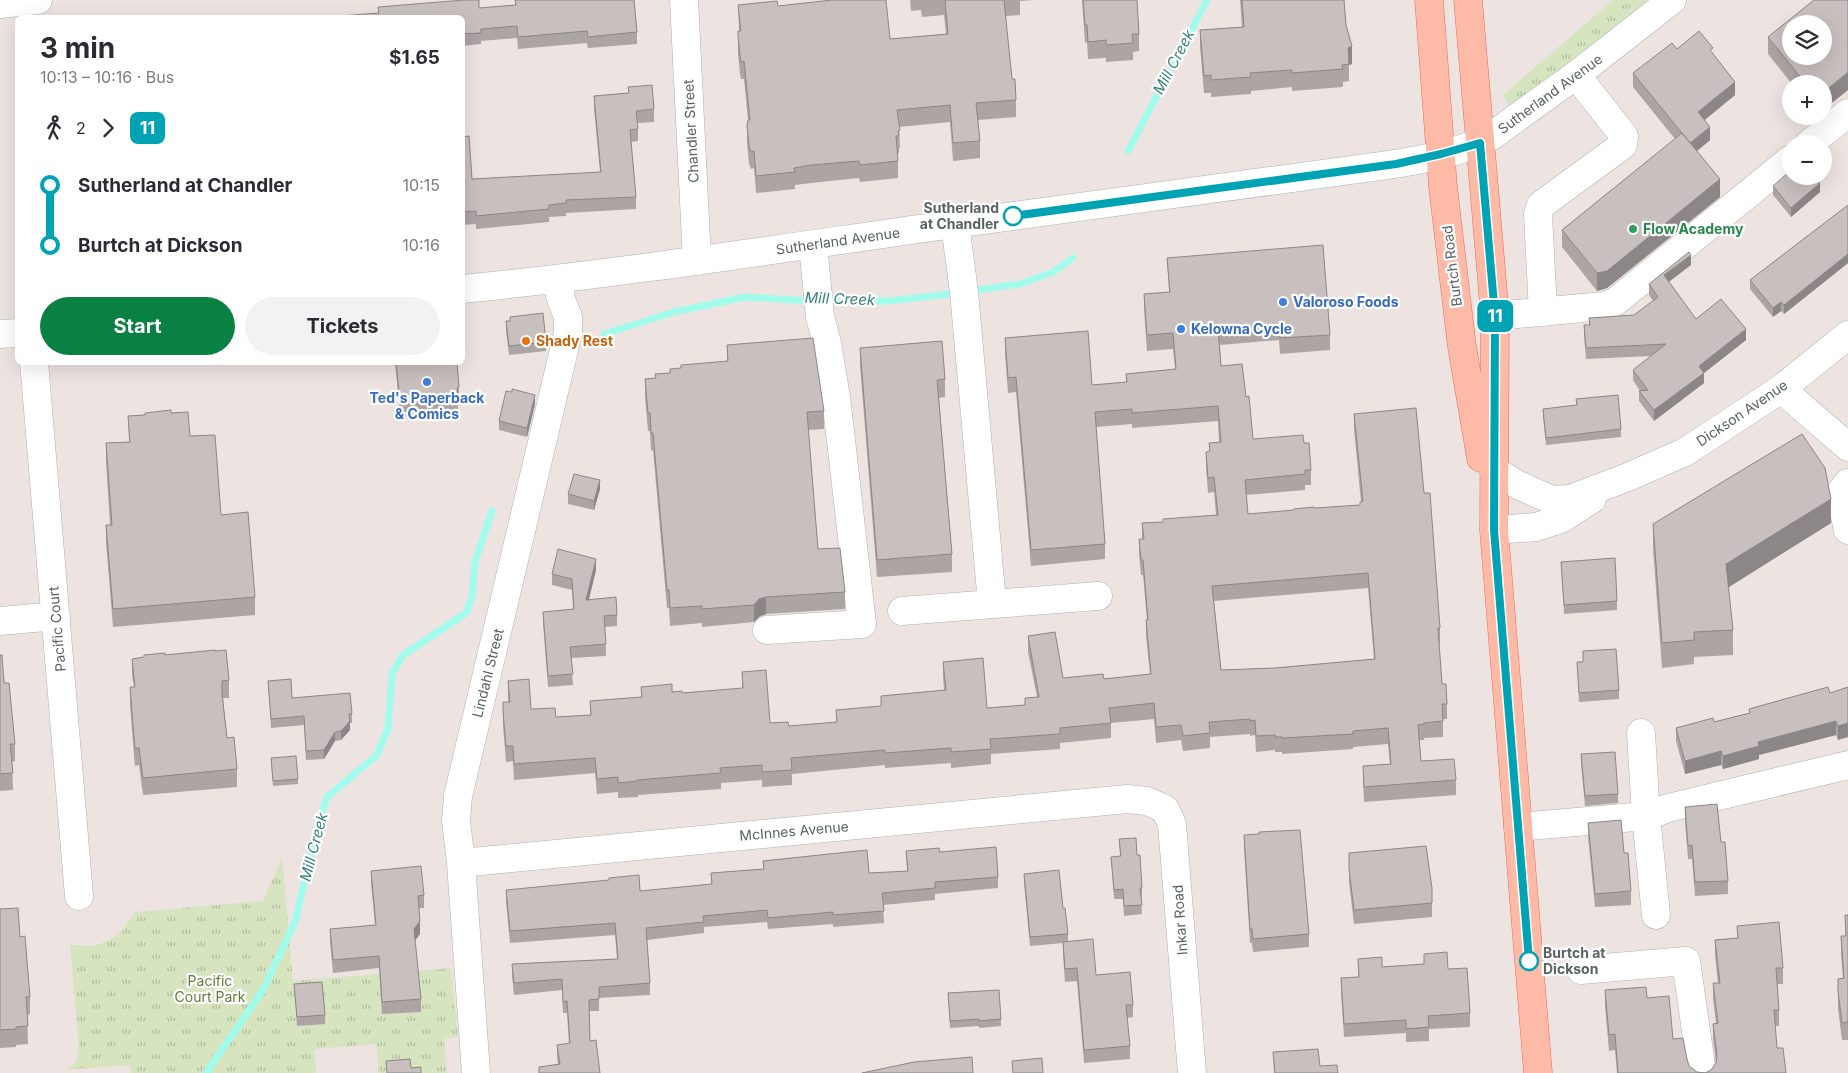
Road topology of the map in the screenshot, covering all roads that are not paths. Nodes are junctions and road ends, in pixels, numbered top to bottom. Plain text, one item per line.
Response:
1 (38, 0) edge
2 (684, 0) edge
3 (1428, 0) edge
4 (1468, 0) edge
5 (1672, 0) edge
6 (0, 4) edge
7 (1576, 76) junction
8 (1848, 113) edge
9 (1820, 135) edge
10 (1480, 143) junction
11 (1441, 154) junction
12 (1782, 165) edge
13 (955, 224) junction
14 (813, 245) junction
15 (697, 262) junction
16 (558, 280) junction
17 (465, 289) edge
18 (1543, 312) junction
19 (1495, 316) junction
20 (15, 333) edge
21 (0, 334) edge
22 (1848, 335) edge
23 (34, 365) edge
24 (1781, 389) junction
25 (1848, 447) edge
26 (1494, 470) junction
27 (1628, 477) junction
28 (1848, 483) edge
29 (1494, 530) junction
30 (1848, 530) edge
31 (1098, 596) dead end
32 (992, 603) junction
33 (902, 611) dead end
34 (56, 616) junction
35 (0, 621) edge
36 (767, 630) dead end
37 (1641, 733) dead end
38 (1848, 765) edge
39 (1127, 800) joint
40 (1646, 816) junction
41 (1518, 827) junction
42 (461, 864) junction
43 (79, 896) dead end
44 (1656, 915) dead end
45 (1581, 970) dead end
46 (476, 1073) edge
47 (1192, 1073) edge
48 (1538, 1073) edge
49 (1702, 1073) edge

1 - 6 street
2 - 15 street, Chandler Street
3 - 11 main road, Burtch Road
4 - 10 main road, Burtch Road
5 - 7 street, Sutherland Avenue
7 - 10 street, Sutherland Avenue
7 - 18 street
8 - 9 street
10 - 11 street, Sutherland Avenue
10 - 19 main road, Burtch Road
11 - 13 street, Sutherland Avenue
11 - 29 main road, Burtch Road
12 - 18 street
13 - 14 street, Sutherland Avenue
13 - 32 street
14 - 15 street, Sutherland Avenue
14 - 36 street
15 - 16 street, Sutherland Avenue
16 - 17 street, Sutherland Avenue
16 - 42 street, Lindahl Street
18 - 19 street
19 - 26 main road, Burtch Road
20 - 21 street
22 - 24 street, Dickson Avenue
23 - 34 street, Pacific Court
24 - 25 street
24 - 27 street, Dickson Avenue
26 - 27 street, Dickson Avenue
26 - 29 main road, Burtch Road
27 - 29 street, Dickson Avenue
28 - 30 street
29 - 41 main road, Burtch Road
31 - 32 street
32 - 33 street
34 - 35 street
34 - 43 street, Pacific Court
37 - 40 street
38 - 40 street
39 - 42 street, McInnes Avenue
39 - 47 street, Inkar Road
40 - 41 street
40 - 44 street
41 - 48 main road, Burtch Road
42 - 46 street, Lindahl Street
45 - 49 street

